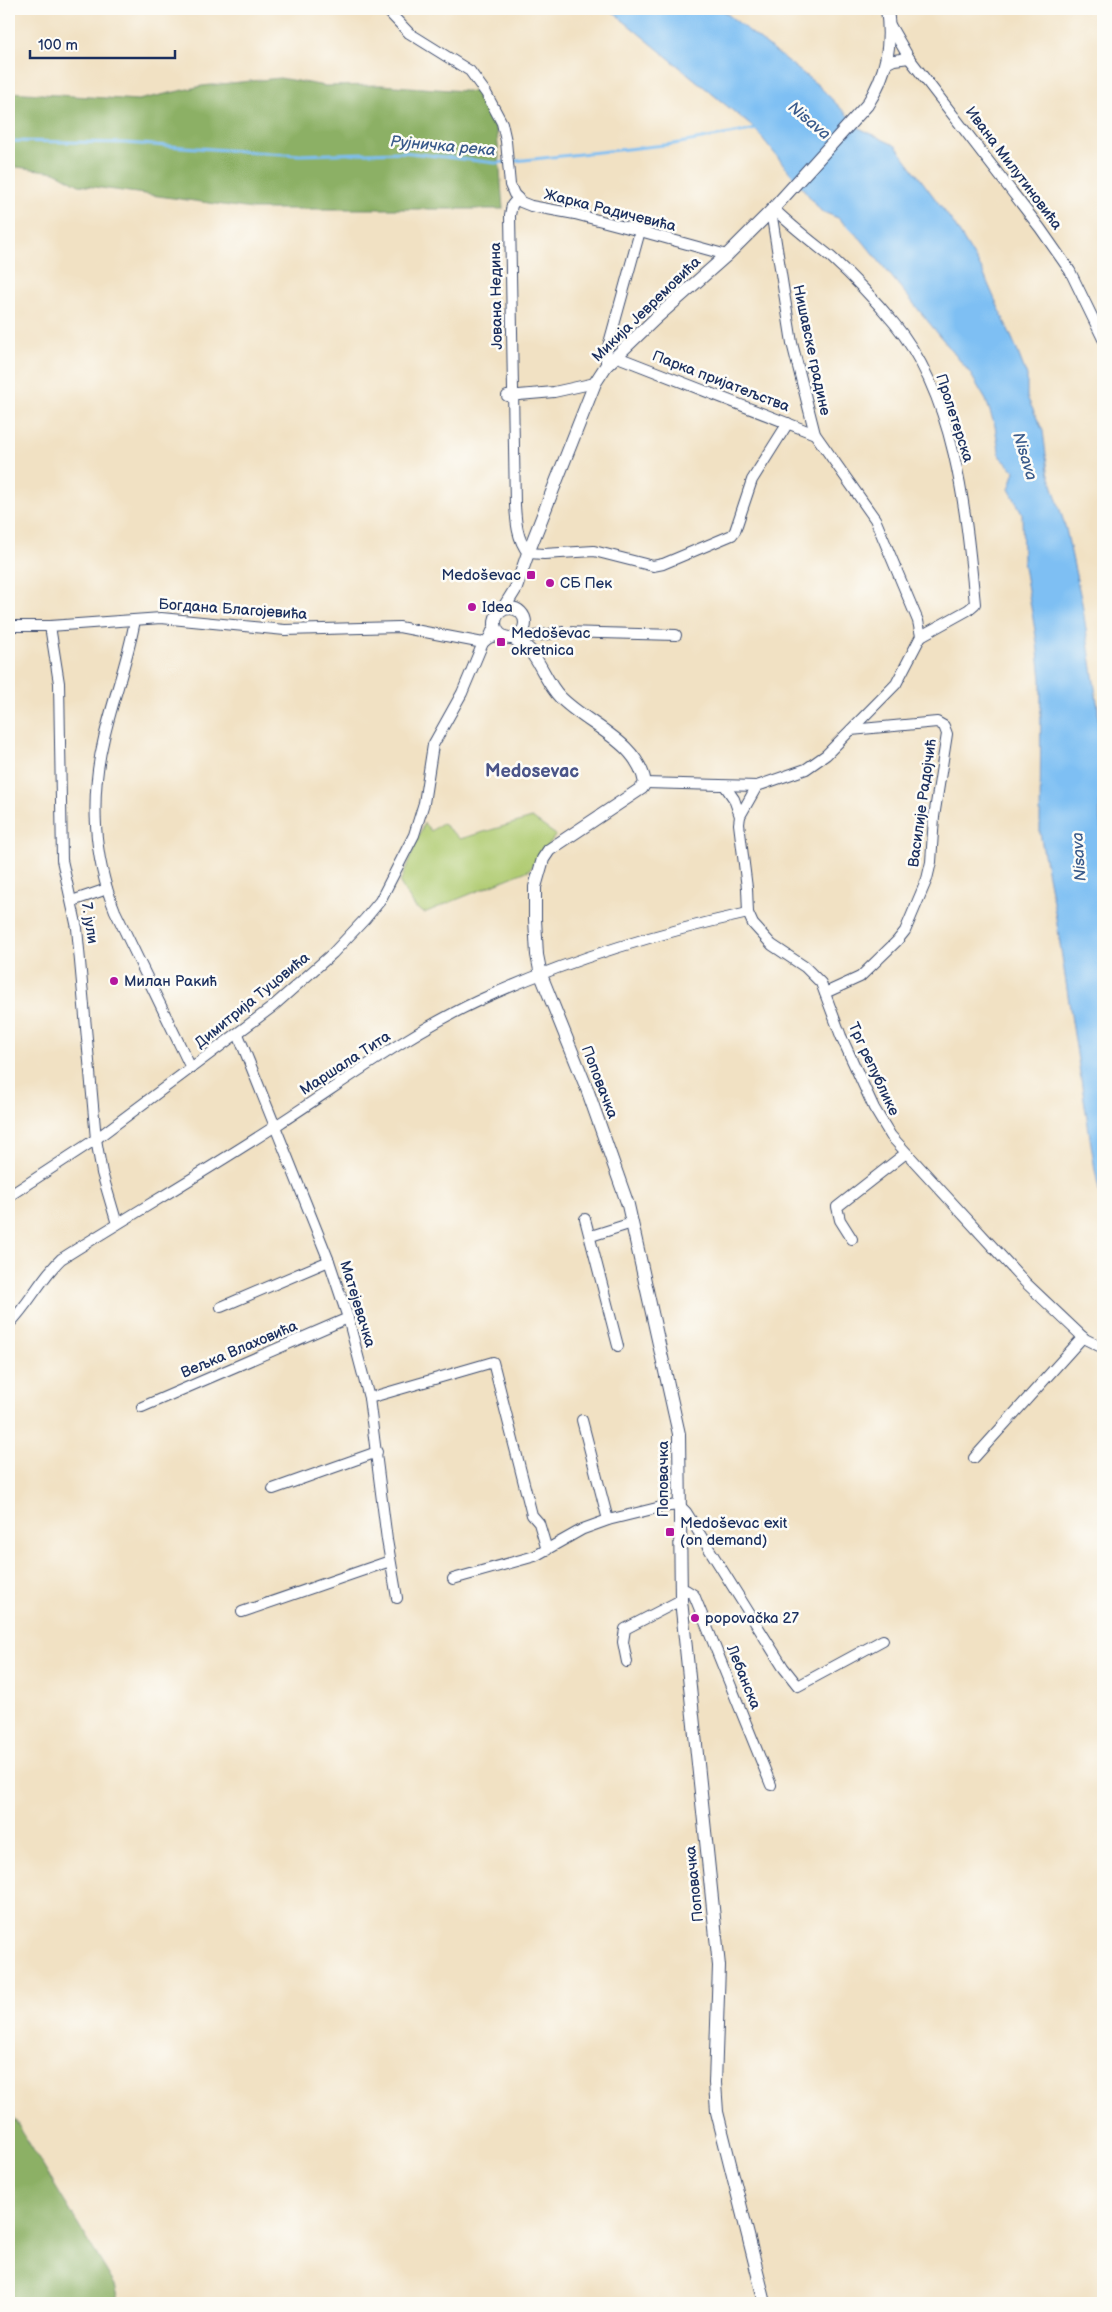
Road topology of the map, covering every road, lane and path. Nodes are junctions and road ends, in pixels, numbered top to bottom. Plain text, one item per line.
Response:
1 (386, 9) edge
2 (887, 9) edge
3 (889, 23) junction
4 (909, 58) junction
5 (886, 64) junction
6 (792, 188) joint
7 (518, 198) junction
8 (772, 209) junction
9 (640, 231) junction
10 (726, 256) junction
11 (1103, 339) edge
12 (615, 356) junction
13 (606, 366) junction
14 (595, 383) junction
15 (509, 396) junction
16 (788, 423) junction
17 (816, 434) junction
18 (528, 553) junction
19 (516, 588) junction
20 (503, 609) junction
21 (522, 612) junction
22 (135, 620) junction
23 (9, 626) edge
24 (50, 626) junction
25 (504, 635) junction
26 (676, 635) dead end
27 (920, 636) junction
28 (851, 730) junction
29 (645, 783) junction
30 (725, 786) junction
31 (757, 786) junction
32 (740, 816) junction
33 (107, 889) junction
34 (72, 900) junction
35 (748, 913) junction
36 (541, 975) junction
37 (826, 993) junction
38 (238, 1034) junction
39 (191, 1068) junction
40 (276, 1126) junction
41 (96, 1139) junction
42 (906, 1154) junction
43 (9, 1196) edge
44 (585, 1219) dead end
45 (632, 1223) junction
46 (117, 1224) junction
47 (591, 1236) junction
48 (852, 1239) dead end
49 (329, 1261) junction
50 (221, 1307) dead end
51 (348, 1318) junction
52 (9, 1324) edge
53 (1083, 1337) junction
54 (618, 1346) dead end
55 (1099, 1346) dead end
56 (369, 1398) junction
57 (142, 1407) dead end
58 (582, 1420) dead end
59 (377, 1452) junction
60 (974, 1458) dead end
61 (273, 1489) dead end
62 (679, 1505) junction
63 (608, 1520) junction
64 (547, 1550) junction
65 (390, 1561) junction
66 (453, 1579) dead end
67 (681, 1595) junction
68 (397, 1598) dead end
69 (242, 1612) dead end
70 (883, 1640) dead end
71 (627, 1662) dead end
72 (771, 1785) dead end
73 (764, 2303) edge

1 - 7 street
2 - 3 street, Ивана Милутиновића
3 - 4 street, Ивана Милутиновића
3 - 5 street, Ивана Милутиновића
4 - 5 street
4 - 11 street, Ивана Милутиновића
5 - 6 street, Ивана Милутиновића
6 - 8 street, Микија Јевремовића
7 - 9 street, Жарка Радичевића
7 - 15 street, Јована Недина
8 - 10 street, Микија Јевремовића
8 - 17 street, Нишавске градине
8 - 27 street, Пролетерска
9 - 10 street, Жарка Радичевића
9 - 13 street
10 - 12 street, Микија Јевремовића
12 - 13 street, Микија Јевремовића
12 - 16 street, Парка пријатељства
13 - 14 street, Микија Јевремовића
14 - 15 street
14 - 18 street, Микија Јевремовића
15 - 18 street, Јована Недина
16 - 17 street, Парка пријатељства
16 - 18 street
17 - 27 street, Нишавске градине
18 - 19 street, Микија Јевремовића
19 - 20 street, Микија Јевремовића
19 - 21 street
20 - 21 street
20 - 25 street, Микија Јевремовића
21 - 25 street
22 - 24 street, Богдана Благојевића
22 - 25 street, Богдана Благојевића
22 - 33 street
23 - 24 street, Богдана Благојевића
24 - 34 street, 7. јули
25 - 26 street, Богдана Благојевића
25 - 29 street
25 - 38 street, Димитрија Туцовића
27 - 28 street
28 - 31 street
28 - 37 street, Василије Радојчић
29 - 30 street
29 - 36 street, Поповачка
30 - 31 street
30 - 32 street
31 - 32 street
32 - 35 street, Трг републике
33 - 34 street
33 - 39 street
34 - 41 street, 7. јули
35 - 36 street, Маршала Тита
35 - 37 street, Трг републике
36 - 40 street, Маршала Тита
36 - 45 street, Поповачка
37 - 42 street, Трг републике
38 - 39 street, Димитрија Туцовића
38 - 40 street, Матејевачка
39 - 41 street, Димитрија Туцовића
40 - 46 street, Маршала Тита
40 - 49 street, Матејевачка
41 - 43 street, Димитрија Туцовића
41 - 46 street, 7. јули
42 - 48 street
42 - 53 street, Трг републике
44 - 47 street
45 - 47 street
45 - 62 street, Поповачка
46 - 52 street, Маршала Тита
47 - 54 street
49 - 50 street
49 - 51 street, Матејевачка
51 - 56 street, Матејевачка
51 - 57 street, Вељка Влаховића
53 - 55 street, Трг републике
53 - 60 street
56 - 59 street, Матејевачка
56 - 64 street
58 - 63 street
59 - 61 street
59 - 65 street, Матејевачка
62 - 63 street
62 - 67 street, Поповачка
62 - 70 street
63 - 64 street
64 - 66 street
65 - 68 street, Матејевачка
65 - 69 street
67 - 71 street
67 - 72 street, Лебанска
67 - 73 street, Поповачка

